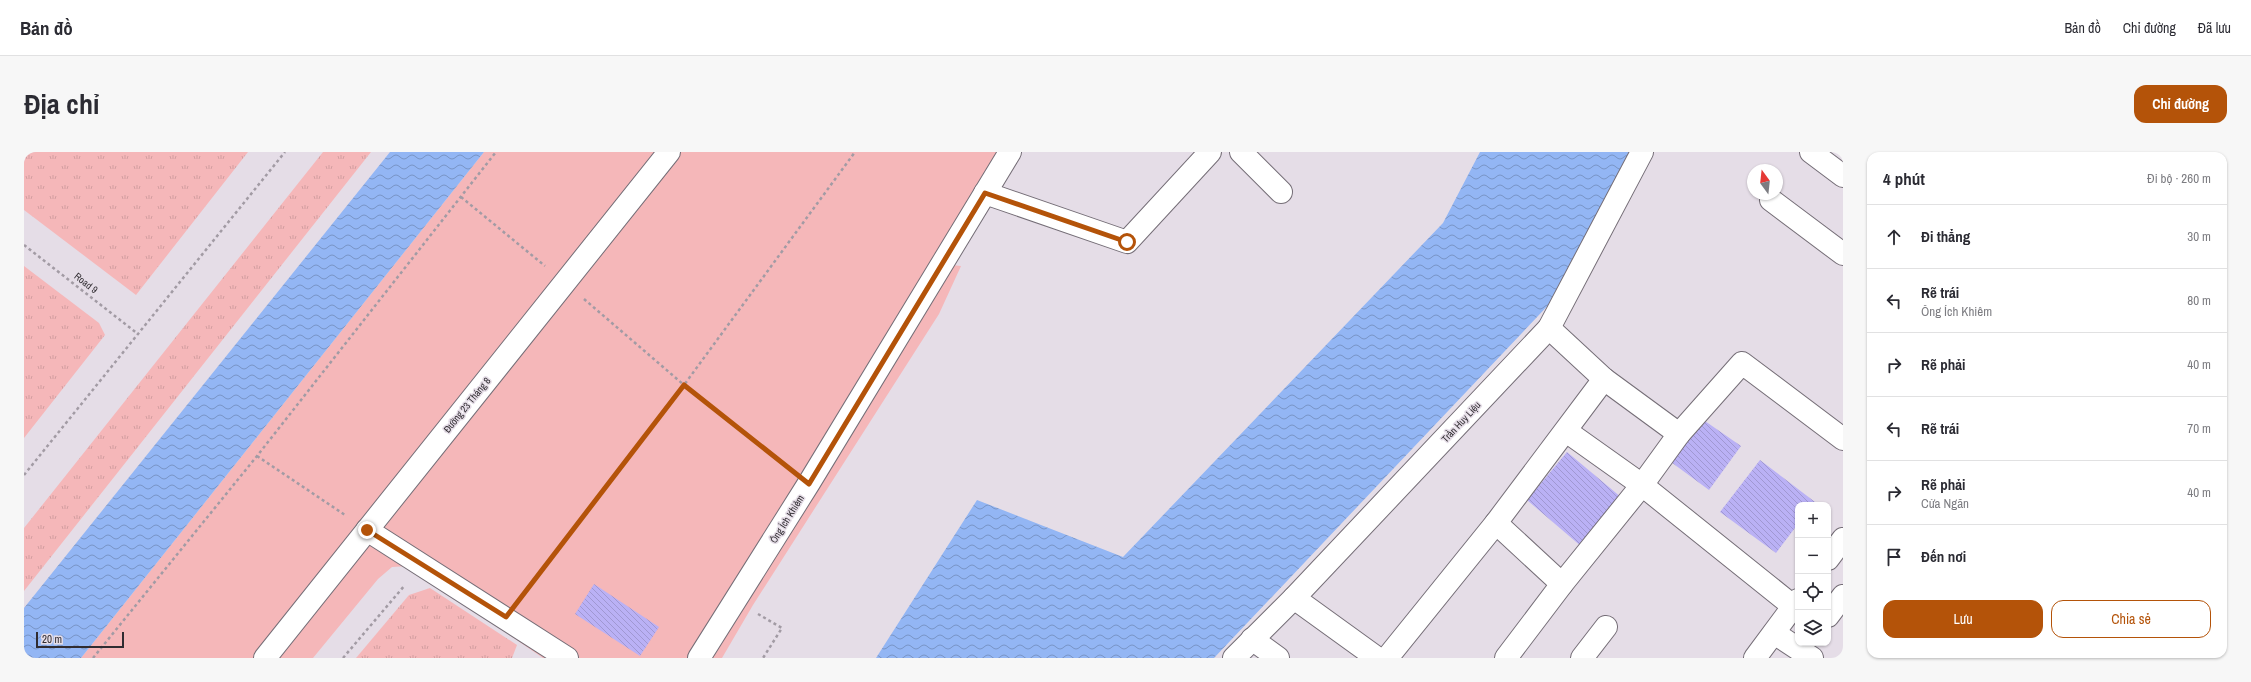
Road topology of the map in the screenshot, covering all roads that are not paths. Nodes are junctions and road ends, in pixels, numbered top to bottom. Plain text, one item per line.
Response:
1 (669, 152) edge
2 (1010, 152) edge
3 (1210, 152) edge
4 (1241, 152) edge
5 (1642, 152) edge
6 (1811, 152) edge
7 (1843, 176) edge
8 (1281, 192) dead end
9 (985, 193) junction
10 (1771, 200) dead end
11 (1843, 254) edge
12 (1549, 328) junction
13 (1604, 379) junction
14 (1566, 432) junction
15 (1680, 434) junction
16 (1843, 438) edge
17 (1642, 485) junction
18 (1496, 524) junction
19 (367, 530) junction
20 (1843, 539) edge
21 (1831, 555) edge
22 (1562, 584) junction
23 (1843, 596) edge
24 (1294, 598) junction
25 (1795, 603) edge
26 (1831, 612) edge
27 (1606, 626) dead end
28 (1774, 632) junction
29 (1252, 639) junction
30 (1804, 652) edge
31 (265, 658) edge
32 (567, 658) edge
33 (699, 658) edge
34 (1234, 658) edge
35 (1278, 658) edge
36 (1377, 658) edge
37 (1387, 658) edge
38 (1506, 658) edge
39 (1582, 658) edge
40 (1755, 658) edge

1 - 19 street, Đường 23 Tháng 8
2 - 9 street, Ông Ích Khiêm
3 - 9 street
4 - 8 street
5 - 12 street, Trần Huy Liệu
6 - 7 street
9 - 33 street, Ông Ích Khiêm
10 - 11 street
12 - 13 street
12 - 24 street, Trần Huy Liệu
13 - 14 street
13 - 15 street
14 - 17 street
14 - 18 street
15 - 16 street
15 - 17 street
17 - 22 street
17 - 25 street
18 - 22 street
18 - 37 street
19 - 31 street, Đường 23 Tháng 8
19 - 32 street
20 - 21 street
22 - 38 street
23 - 26 street
24 - 29 street, Trần Huy Liệu
24 - 36 street
25 - 28 street
27 - 39 street
28 - 30 street
28 - 40 street
29 - 34 street, Trần Huy Liệu
29 - 35 street

